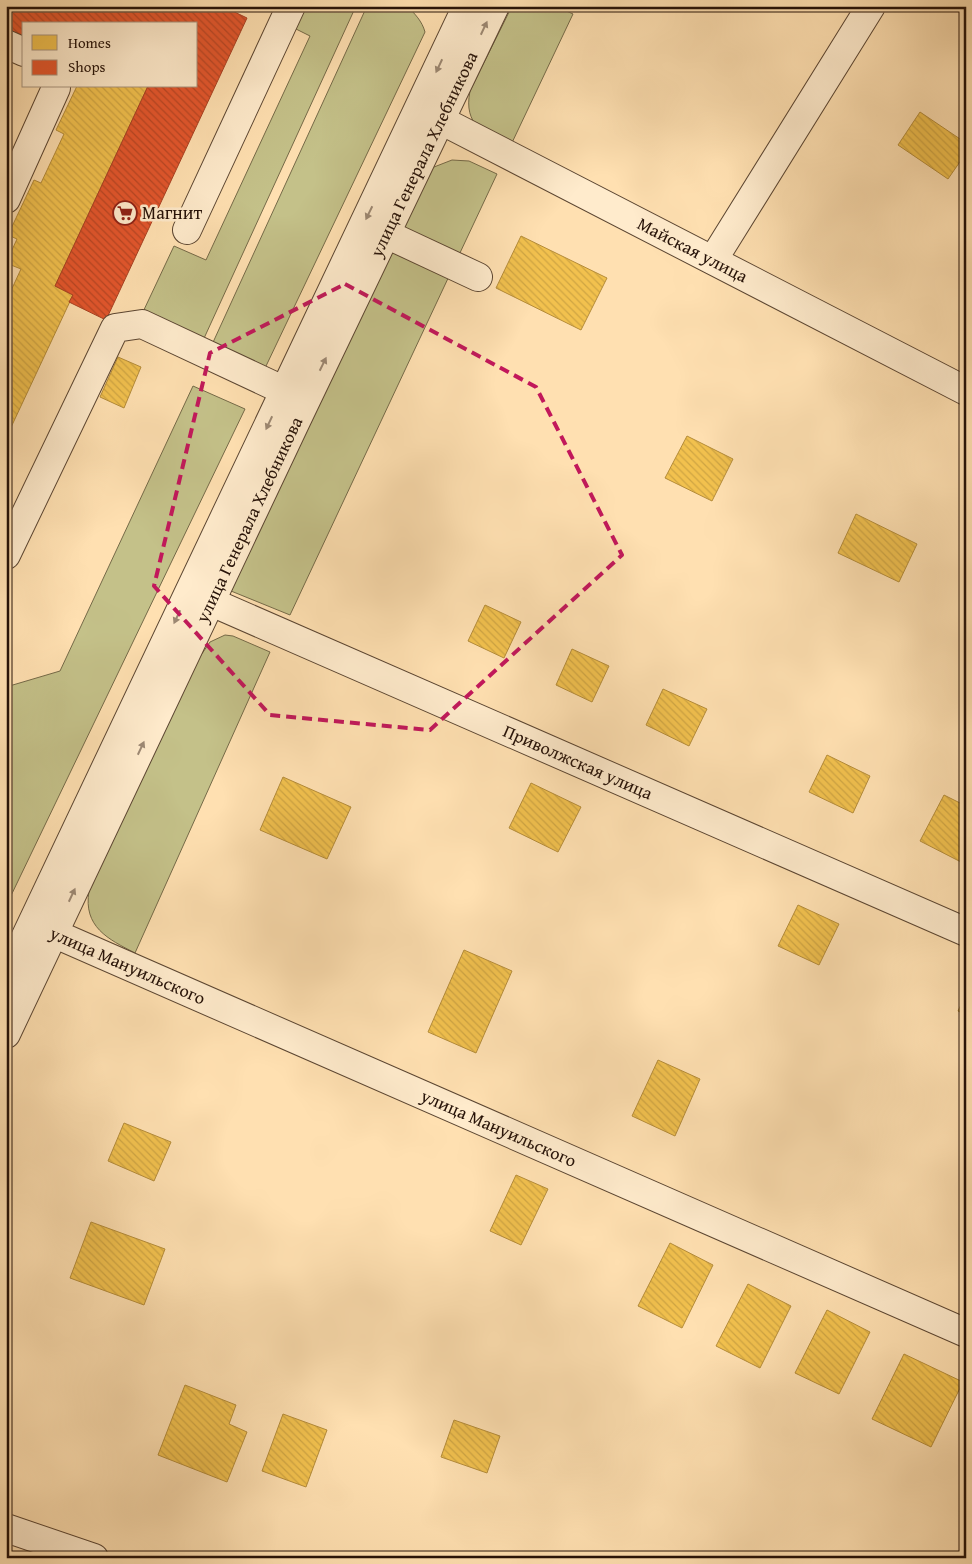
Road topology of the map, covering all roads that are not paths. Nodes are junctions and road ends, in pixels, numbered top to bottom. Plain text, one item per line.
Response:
1 (291, 6) edge
2 (467, 6) edge
3 (495, 6) edge
4 (871, 6) edge
5 (6, 44) edge
6 (22, 51) edge
7 (56, 88) edge
8 (430, 114) junction
9 (6, 199) edge
10 (187, 230) dead end
11 (386, 234) junction
12 (713, 260) junction
13 (478, 277) dead end
14 (966, 391) edge
15 (295, 396) junction
16 (6, 555) edge
17 (200, 597) junction
18 (43, 929) junction
19 (966, 932) edge
20 (15, 968) edge
21 (6, 1034) edge
22 (966, 1333) edge
23 (6, 1528) edge
24 (94, 1558) edge

1 - 10 street
2 -> 8 street, улица Генерала Хлебникова
8 -> 3 street, улица Генерала Хлебникова
4 - 12 street
5 - 6 street
7 - 9 street
8 - 11 street, улица Генерала Хлебникова
8 - 12 street, Майская улица
8 -> 15 street, улица Генерала Хлебникова
11 - 13 street
15 -> 11 street, улица Генерала Хлебникова
12 - 14 street, Майская улица
15 - 16 street
15 - 17 street, улица Генерала Хлебникова
17 - 18 street, улица Генерала Хлебникова
17 - 19 street, Приволжская улица
18 - 20 street, улица Генерала Хлебникова
18 - 22 street, улица Мануильского
20 - 21 street, улица Генерала Хлебникова
23 - 24 street

